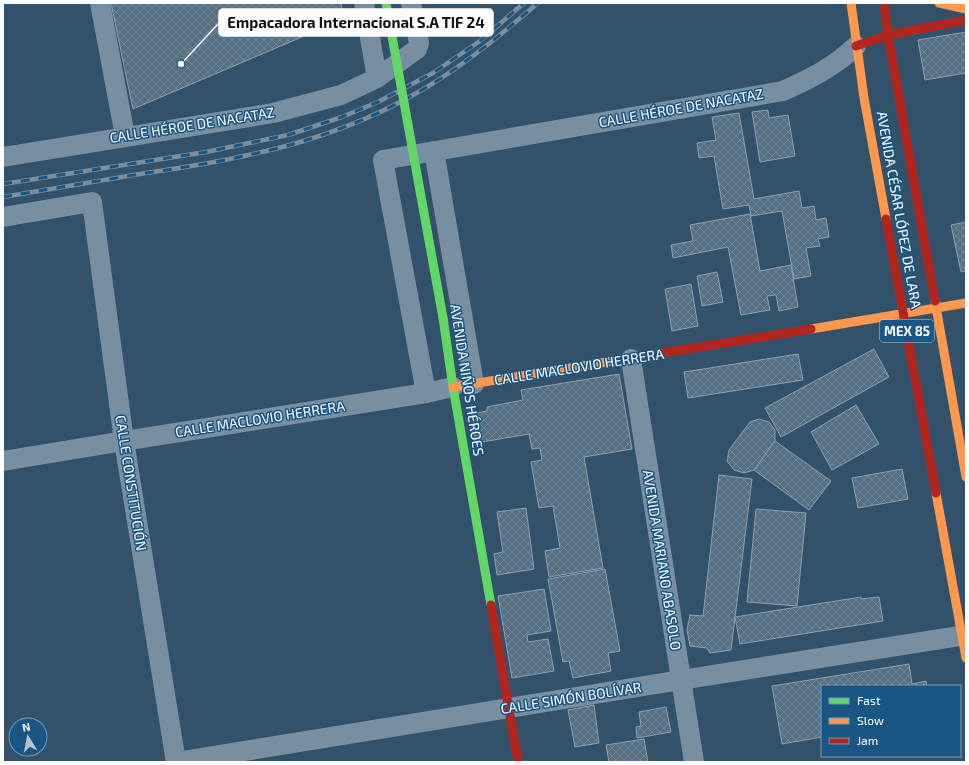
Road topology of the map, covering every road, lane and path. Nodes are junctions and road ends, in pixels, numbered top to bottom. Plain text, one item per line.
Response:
1 (100, 3) edge
2 (364, 3) edge
3 (386, 3) edge
4 (411, 3) edge
5 (851, 3) edge
6 (884, 3) edge
7 (939, 3) edge
8 (966, 9) edge
9 (966, 20) edge
10 (888, 35) junction
11 (856, 46) junction
12 (377, 78) junction
13 (125, 136) junction
14 (434, 151) junction
15 (3, 157) edge
16 (3, 217) edge
17 (966, 302) edge
18 (936, 307) junction
19 (904, 314) junction
20 (631, 359) junction
21 (474, 384) junction
22 (453, 387) junction
23 (426, 393) junction
24 (124, 440) junction
25 (3, 461) edge
26 (966, 477) edge
27 (964, 636) edge
28 (966, 658) edge
29 (680, 680) junction
30 (510, 707) junction
31 (176, 762) edge
32 (518, 762) edge
33 (694, 762) edge

1 - 13 street
2 - 12 street
3 - 22 street, AVENIDA NIÑOS HÉROES, bridge
4 - 12 street, CALLE HÉROE DE NACATAZ
5 - 11 street, AVENIDA CÉSAR LÓPEZ DE LARA / MEX 85
6 - 10 street, AVENIDA CÉSAR LÓPEZ DE LARA / MEX 85
7 - 8 street
9 - 10 street, CALLE HÉROE DE NACATAZ
10 - 11 street, CALLE HÉROE DE NACATAZ
10 - 18 street, AVENIDA CÉSAR LÓPEZ DE LARA / MEX 85
11 - 14 street, CALLE HÉROE DE NACATAZ
11 - 19 street, AVENIDA CÉSAR LÓPEZ DE LARA / MEX 85
12 - 13 street, CALLE HÉROE DE NACATAZ
13 - 15 street, CALLE HÉROE DE NACATAZ
14 - 21 street
14 - 23 street, CALLE HÉROE DE NACATAZ
16 - 24 street, CALLE CONSTITUCIÓN
17 - 18 street, CALLE MACLOVIO HERRERA
18 - 19 street, CALLE MACLOVIO HERRERA
18 - 26 street, AVENIDA CÉSAR LÓPEZ DE LARA / MEX 85
19 - 20 street, CALLE MACLOVIO HERRERA
19 - 27 street, AVENIDA CÉSAR LÓPEZ DE LARA / MEX 85
20 - 21 street, CALLE MACLOVIO HERRERA
20 - 29 street, AVENIDA MARIANO ABASOLO
21 - 22 street, CALLE MACLOVIO HERRERA
22 - 23 street, CALLE MACLOVIO HERRERA
22 - 30 street, AVENIDA NIÑOS HÉROES
23 - 24 street, CALLE MACLOVIO HERRERA
24 - 25 street, CALLE MACLOVIO HERRERA
24 - 31 street, CALLE CONSTITUCIÓN
27 - 28 street, AVENIDA CÉSAR LÓPEZ DE LARA / MEX 85
27 - 29 street, CALLE SIMÓN BOLÍVAR
29 - 30 street, CALLE SIMÓN BOLÍVAR
29 - 33 street, AVENIDA MARIANO ABASOLO
30 - 31 street, CALLE SIMÓN BOLÍVAR
30 - 32 street, AVENIDA NIÑOS HÉROES

